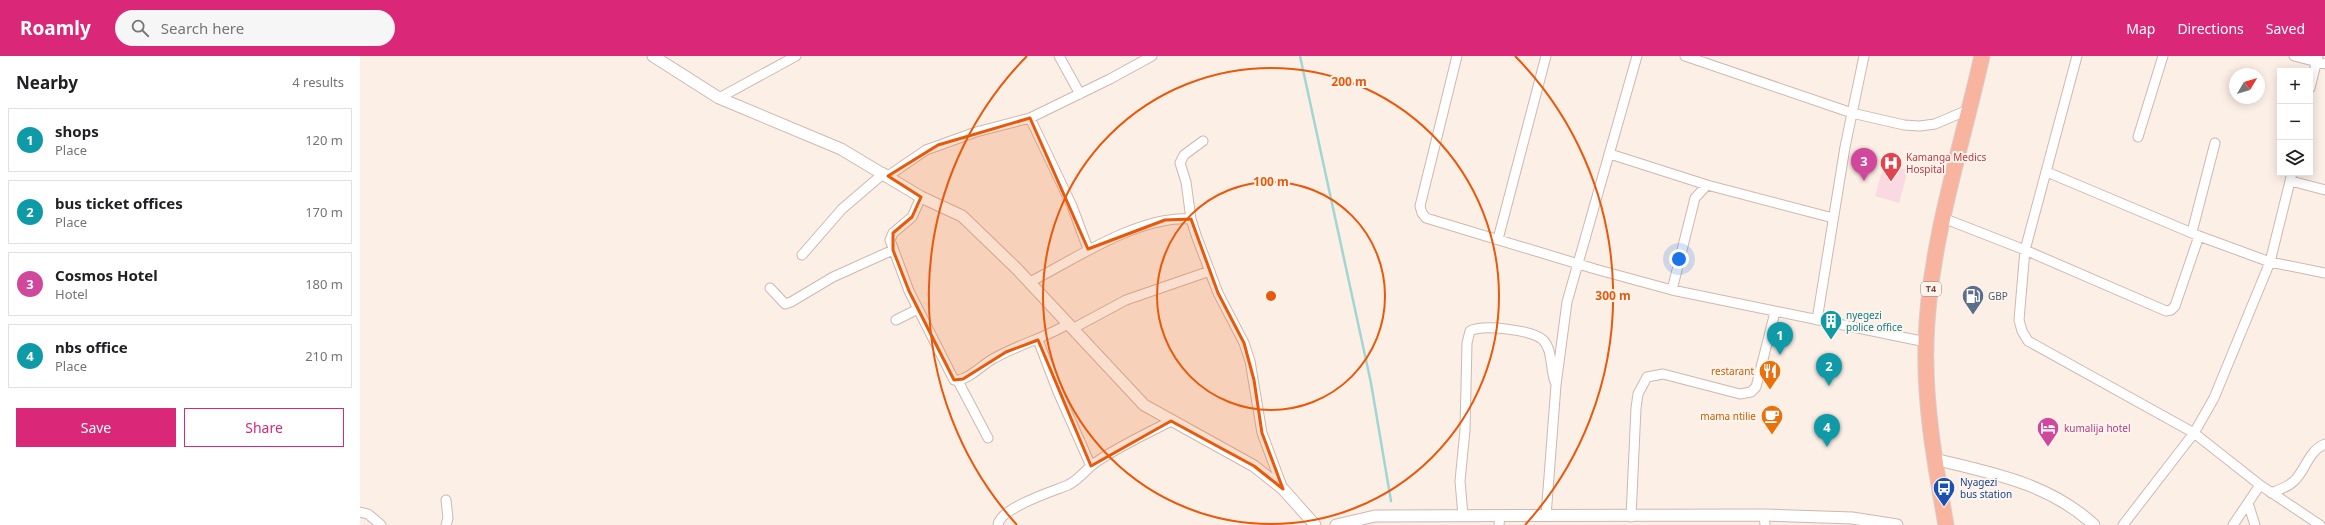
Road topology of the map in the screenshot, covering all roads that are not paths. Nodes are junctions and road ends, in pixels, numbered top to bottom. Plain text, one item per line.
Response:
1 (653, 56) edge
2 (796, 56) edge
3 (1059, 56) edge
4 (1152, 56) edge
5 (1457, 56) edge
6 (1546, 56) edge
7 (1637, 56) edge
8 (1685, 56) edge
9 (1864, 56) edge
10 (1982, 56) edge
11 (2077, 56) edge
12 (2163, 56) edge
13 (2294, 56) edge
14 (2320, 61) edge
15 (2313, 80) edge
16 (1080, 94) junction
17 (719, 98) junction
18 (1970, 109) junction
19 (1852, 113) junction
20 (1030, 118) junction
21 (2138, 137) dead end
22 (1203, 141) dead end
23 (2215, 143) dead end
24 (1610, 154) junction
25 (2047, 172) junction
26 (886, 174) junction
27 (2291, 177) edge
28 (1706, 185) junction
29 (2325, 190) edge
30 (922, 197) junction
31 (1833, 218) junction
32 (1943, 218) junction
33 (1191, 219) junction
34 (2195, 234) junction
35 (1498, 239) junction
36 (1088, 249) junction
37 (893, 250) junction
38 (2025, 250) junction
39 (802, 255) dead end
40 (2270, 262) junction
41 (1577, 264) junction
42 (1210, 271) junction
43 (2325, 274) edge
44 (1030, 282) junction
45 (770, 288) dead end
46 (1672, 290) junction
47 (918, 309) junction
48 (1775, 312) junction
49 (896, 320) dead end
50 (1817, 320) junction
51 (1070, 327) junction
52 (1038, 340) junction
53 (1926, 342) junction
54 (958, 380) junction
55 (1556, 385) junction
56 (1171, 421) junction
57 (2194, 433) junction
58 (988, 438) dead end
59 (2325, 444) edge
60 (1934, 458) junction
61 (1091, 466) junction
62 (2260, 485) junction
63 (1283, 489) junction
64 (2271, 493) junction
65 (446, 500) dead end
66 (2248, 503) junction
67 (360, 512) edge
68 (1463, 516) junction
69 (1546, 516) junction
70 (1632, 517) junction
71 (1764, 520) edge
72 (1500, 521) edge
73 (381, 525) edge
74 (446, 525) edge
75 (998, 525) edge
76 (1314, 525) edge
77 (1336, 525) edge
78 (1897, 525) edge
79 (1946, 525) edge
80 (2094, 525) edge
81 (2123, 525) edge
82 (2233, 525) edge
83 (2255, 525) edge
84 (2320, 525) edge

1 - 17 street
2 - 17 street
3 - 16 street
4 - 16 street
5 - 35 street
6 - 35 street
7 - 24 street
8 - 19 street
9 - 19 street
10 - 18 highway, T4
11 - 25 street
12 - 21 street
13 - 14 street
14 - 15 street
16 - 20 street
17 - 26 street
18 - 19 street
18 - 32 highway, T4
19 - 31 street
20 - 26 street
20 - 36 street
22 - 33 street
23 - 34 street
24 - 28 street
24 - 41 street
25 - 34 street
25 - 38 street
26 - 30 street
26 - 39 street
27 - 29 street
27 - 40 street
28 - 31 street
28 - 46 street
30 - 37 street
30 - 44 street
31 - 50 street
32 - 38 street
32 - 53 highway, T4
33 - 36 street
33 - 42 street
34 - 38 street
34 - 40 street
35 - 41 street
36 - 44 street
37 - 45 street
37 - 47 street
38 - 57 street
40 - 43 street
40 - 57 street
41 - 46 street
41 - 55 street
42 - 51 street
42 - 63 street
44 - 51 street
46 - 48 street
47 - 49 street
47 - 54 street
48 - 50 street
48 - 70 street
50 - 53 street
51 - 52 street
51 - 56 street
52 - 54 street
52 - 61 street
53 - 60 highway, T4
54 - 58 street
55 - 68 street
55 - 69 street
56 - 61 street
56 - 63 street
57 - 62 street
57 - 81 street
59 - 64 street
60 - 79 highway, T4
60 - 80 street
61 - 75 street
62 - 64 street
62 - 66 street
63 - 76 street
64 - 84 street
65 - 74 street
66 - 82 street
66 - 83 street
67 - 73 street
68 - 72 street
68 - 77 street
69 - 70 street
69 - 72 street
70 - 71 street
71 - 78 street

